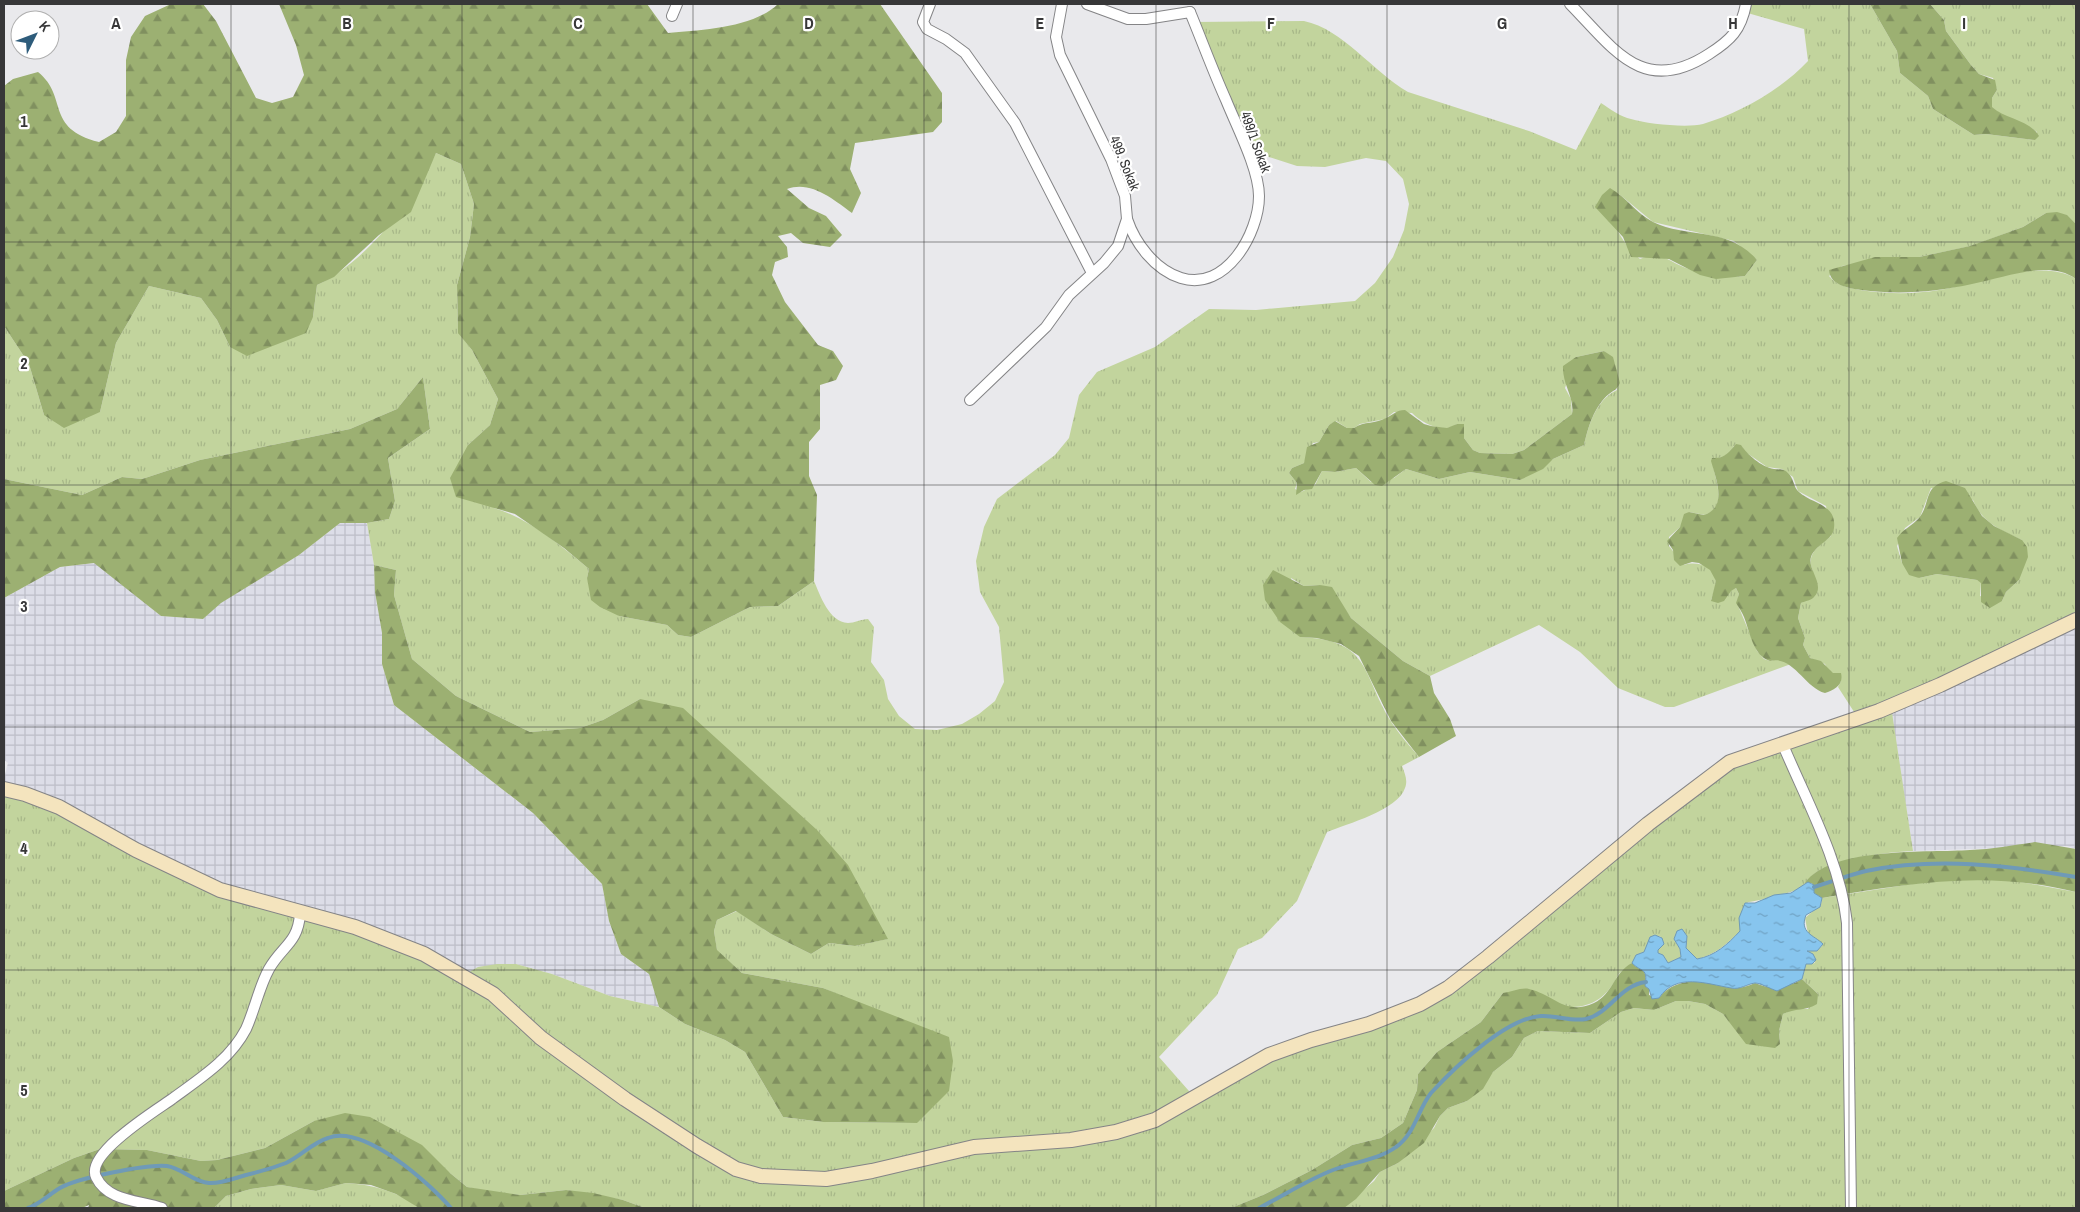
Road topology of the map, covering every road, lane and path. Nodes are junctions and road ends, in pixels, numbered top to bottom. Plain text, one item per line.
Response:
1 (677, 4) edge
2 (930, 4) edge
3 (1062, 4) edge
4 (1087, 4) edge
5 (1570, 4) edge
6 (1746, 4) edge
7 (1192, 8) edge
8 (672, 16) dead end
9 (1127, 219) junction
10 (1092, 273) junction
11 (970, 400) dead end
12 (2076, 620) edge
13 (1783, 746) junction
14 (4, 789) edge
15 (300, 914) junction
16 (162, 1208) edge
17 (1852, 1208) edge

1 - 8 street
2 - 10 street
3 - 9 street, 499. Sokak
4 - 7 street
5 - 6 street
7 - 9 street, 499/1 Sokak
9 - 10 street, 499. Sokak
10 - 11 street, 499. Sokak
12 - 13 street
13 - 15 street
13 - 17 street
14 - 15 street
15 - 16 street

